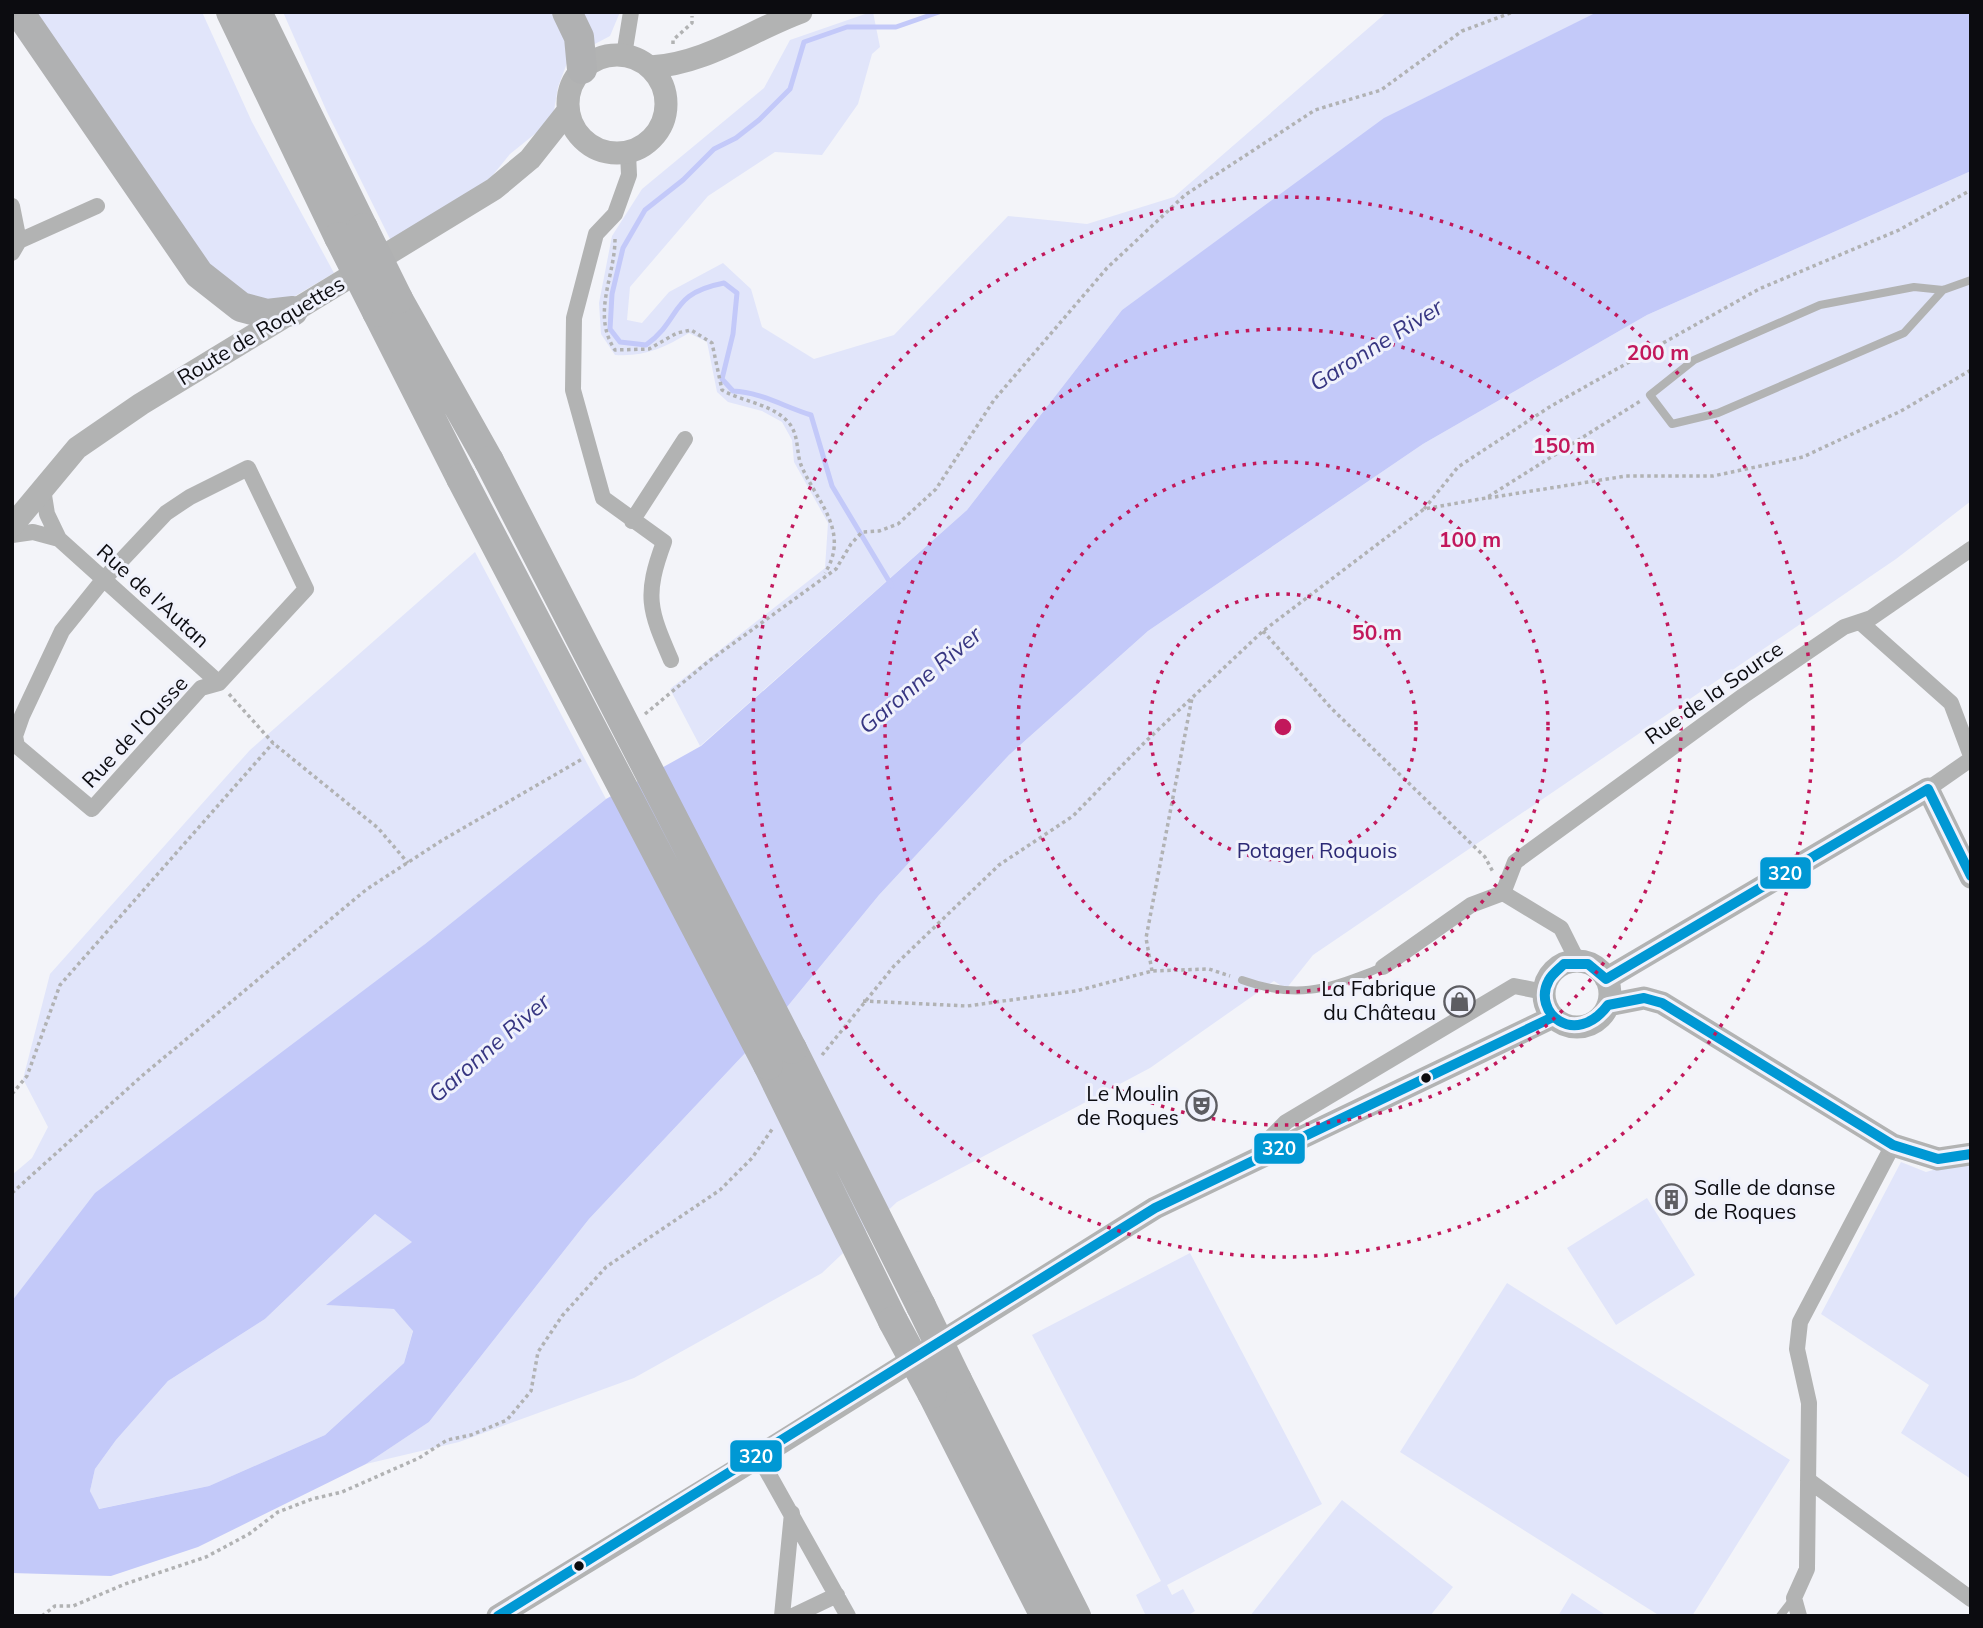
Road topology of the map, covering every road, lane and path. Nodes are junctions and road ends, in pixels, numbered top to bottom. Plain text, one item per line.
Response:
1 (19, 12) edge
2 (231, 12) edge
3 (257, 12) edge
4 (567, 12) edge
5 (631, 12) edge
6 (801, 12) edge
7 (1513, 12) edge
8 (692, 16) dead end
9 (675, 54) dead end
10 (709, 54) junction
11 (624, 55) junction
12 (650, 67) junction
13 (582, 69) junction
14 (666, 92) junction
15 (568, 111) junction
16 (582, 139) junction
17 (628, 153) junction
18 (530, 159) junction
19 (1971, 190) edge
20 (12, 206) edge
21 (97, 206) dead end
22 (615, 214) junction
23 (351, 233) junction
24 (16, 247) edge
25 (1971, 280) edge
26 (1942, 290) junction
27 (387, 306) junction
28 (293, 311) junction
29 (1971, 370) edge
30 (1650, 396) junction
31 (685, 439) dead end
32 (43, 489) junction
33 (1486, 498) junction
34 (1424, 509) junction
35 (632, 521) junction
36 (12, 526) edge
37 (12, 536) edge
38 (59, 540) junction
39 (1971, 549) edge
40 (824, 575) junction
41 (103, 580) junction
42 (1860, 622) junction
43 (1263, 631) junction
44 (671, 660) dead end
45 (219, 683) junction
46 (1192, 696) junction
47 (641, 717) dead end
48 (273, 743) junction
49 (586, 756) dead end
50 (1971, 757) edge
51 (1928, 789) junction
52 (408, 863) junction
53 (1971, 877) edge
54 (1503, 893) junction
55 (1578, 962) junction
56 (1383, 967) joint
57 (1152, 971) junction
58 (1606, 979) junction
59 (1242, 980) joint
60 (1544, 992) junction
61 (863, 1000) junction
62 (1608, 1005) junction
63 (1553, 1017) junction
64 (792, 1060) junction
65 (12, 1094) edge
66 (781, 1118) dead end
67 (1893, 1146) junction
68 (1270, 1151) junction
69 (1971, 1154) edge
70 (12, 1193) edge
71 (945, 1386) junction
72 (758, 1455) junction
73 (1808, 1480) junction
74 (792, 1513) junction
75 (837, 1595) junction
76 (1794, 1598) junction
77 (1971, 1599) edge
78 (42, 1616) edge
79 (498, 1616) edge
80 (782, 1616) edge
81 (793, 1616) edge
82 (848, 1616) edge
83 (1045, 1616) edge
84 (1076, 1616) edge
85 (1780, 1616) edge
86 (1799, 1616) edge

1 - 28 highway
2 - 23 highway
3 - 23 highway
4 - 13 highway
5 - 11 street
6 - 10 street
7 - 40 path
8 - 9 path
10 - 12 street
10 - 14 street
11 - 12 street
11 - 13 street
12 - 14 street
13 - 15 street
14 - 17 street
15 - 16 street
15 - 18 street, Route de Roquettes
16 - 17 street
16 - 18 street, Route de Roquettes
17 - 22 street
18 - 28 street, Route de Roquettes
19 - 34 path
20 - 24 street
21 - 24 street
22 - 35 street
22 - 40 path
23 - 27 highway, bridge
25 - 26 lane
26 - 30 lane
26 - 30 lane
27 - 64 highway, bridge
27 - 64 highway, bridge
28 - 32 street, Route de Roquettes
29 - 33 path
30 - 33 path
31 - 35 street
32 - 36 street, Route de Roquettes
32 - 38 street, Rue de l'Autan
33 - 34 path
34 - 43 path
35 - 44 street
37 - 38 street, Rue de l'Autan
38 - 41 street, Rue de l'Autan
39 - 42 street, Rue de la Source
40 - 47 path
41 - 45 street, Rue de l'Autan
41 - 45 street, Rue de l'Ousse
41 - 45 street, Rue de l'Ousse
42 - 50 street
42 - 54 street, Rue de la Source
43 - 46 path
43 - 54 path
45 - 48 path
46 - 57 path
46 - 61 path
48 - 52 path
48 - 65 path
49 - 52 path
50 - 51 street
51 - 53 street
51 - 58 street
52 - 70 path
54 - 55 street
54 - 56 street
55 - 58 street
55 - 60 street
56 - 59 lane
57 - 59 path
57 - 61 path
58 - 62 street
60 - 63 street
60 - 68 street
61 - 64 path
62 - 63 street
62 - 67 street
63 - 68 street
64 - 71 highway, bridge
64 - 71 highway, bridge
66 - 78 path
67 - 69 street
67 - 73 street
68 - 72 street
71 - 83 highway
71 - 84 highway
72 - 74 street
72 - 79 street
73 - 76 street
73 - 77 street
74 - 75 street
74 - 80 street
75 - 81 street
75 - 82 street
76 - 85 lane
76 - 86 street

